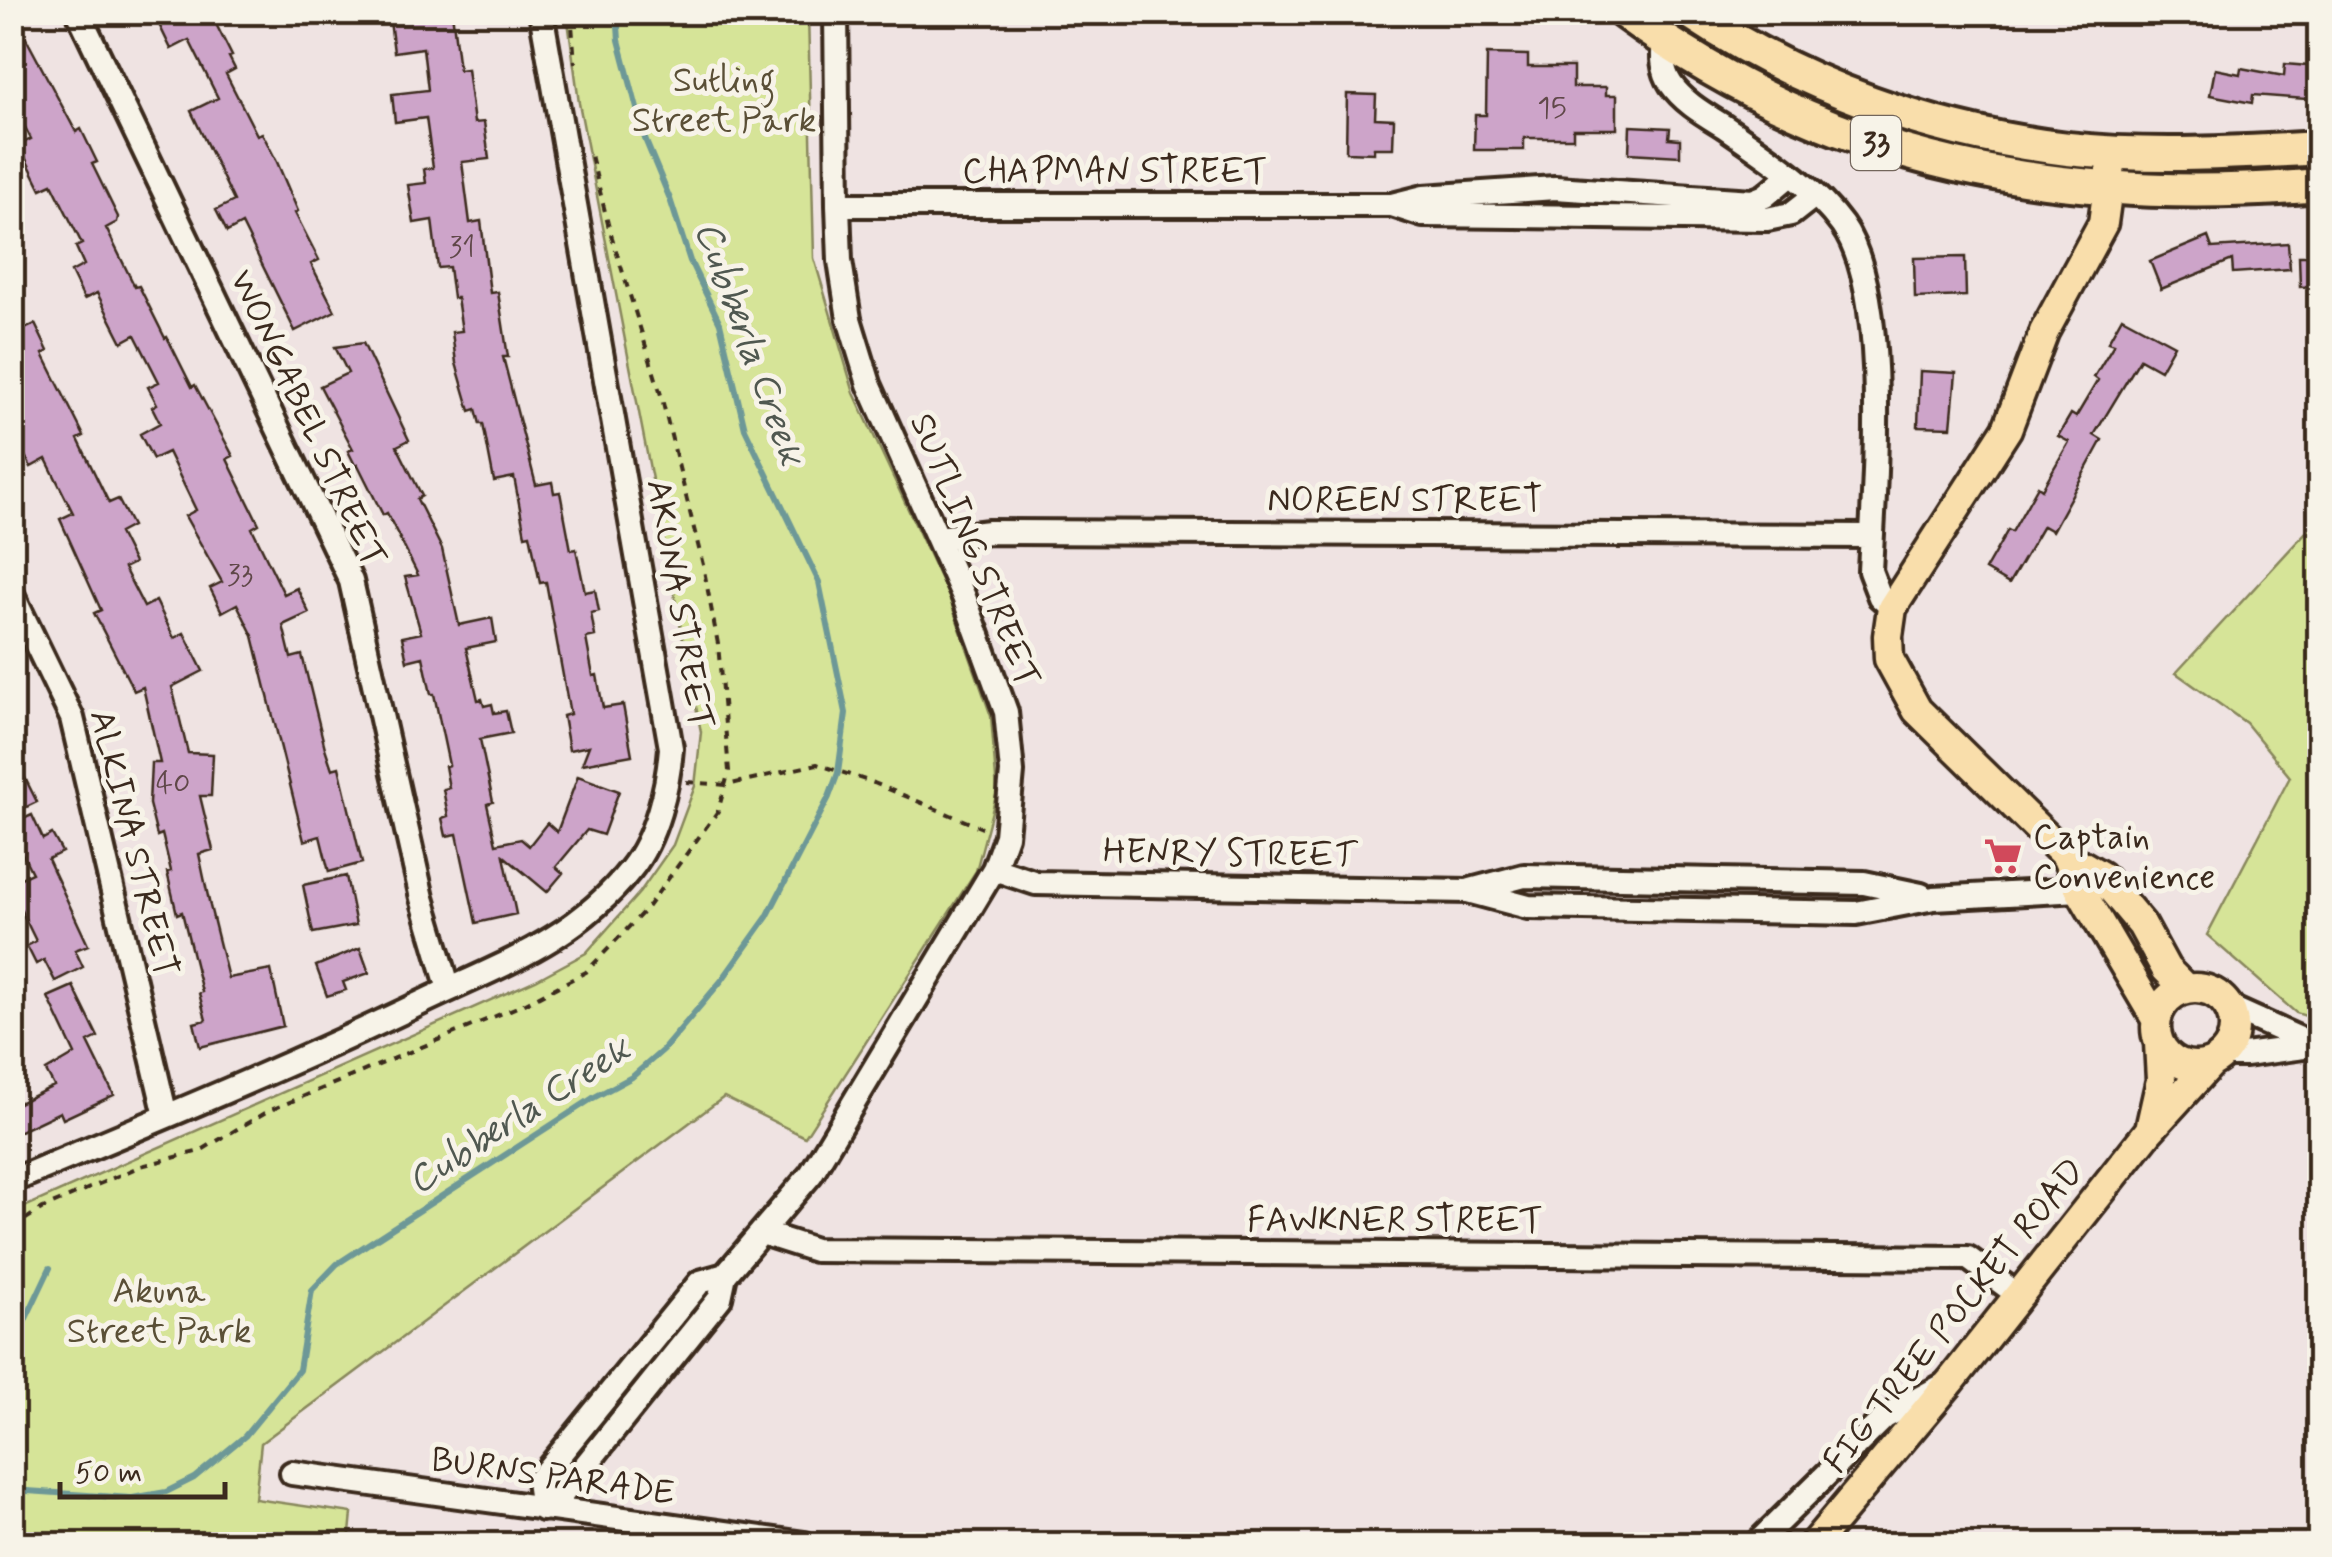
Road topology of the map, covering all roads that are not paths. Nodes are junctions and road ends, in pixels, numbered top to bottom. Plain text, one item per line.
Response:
1 (78, 12) edge
2 (541, 12) edge
3 (836, 12) edge
4 (1624, 12) edge
5 (1690, 12) edge
6 (1664, 40) junction
7 (2320, 148) edge
8 (2112, 152) junction
9 (1790, 175) junction
10 (2320, 185) edge
11 (2108, 190) junction
12 (1814, 196) junction
13 (838, 205) junction
14 (1392, 205) junction
15 (1872, 536) junction
16 (938, 538) junction
17 (12, 594) edge
18 (1892, 608) junction
19 (994, 869) junction
20 (2090, 883) junction
21 (2185, 988) junction
22 (449, 989) junction
23 (2229, 1007) junction
24 (2158, 1031) junction
25 (2315, 1047) edge
26 (2217, 1058) junction
27 (166, 1116) junction
28 (2149, 1131) junction
29 (12, 1181) edge
30 (762, 1233) junction
31 (2018, 1296) junction
32 (1951, 1381) junction
33 (292, 1473) dead end
34 (542, 1509) junction
35 (805, 1544) edge
36 (1756, 1544) edge
37 (1814, 1544) edge

1 - 22 street, WONGABEL STREET
2 - 22 street, AKUNA STREET
3 - 13 street, SUTLING STREET
4 - 6 highway, 33
5 - 8 highway, 33
6 - 9 street
6 - 11 highway, 33
7 - 8 highway, 33
8 - 11 main road
9 - 12 street
9 - 14 street, CHAPMAN STREET
10 - 11 highway, 33
11 - 18 main road
12 - 14 street, CHAPMAN STREET
12 - 15 street
13 - 14 street, CHAPMAN STREET
13 - 16 street, SUTLING STREET
15 - 16 street, NOREEN STREET
15 - 18 street
16 - 19 street, SUTLING STREET
17 - 27 street, ALKINA STREET
18 - 20 main road
19 - 20 street, HENRY STREET
19 - 30 street, SUTLING STREET
20 - 21 main road
20 - 24 main road
21 - 23 main road
21 - 24 main road
22 - 27 street, AKUNA STREET
23 - 25 street
23 - 26 main road
24 - 26 main road
24 - 28 main road, FIG TREE POCKET ROAD
25 - 26 street
26 - 28 main road, FIG TREE POCKET ROAD
27 - 29 street, AKUNA STREET
28 - 31 main road, FIG TREE POCKET ROAD
30 - 31 street, FAWKNER STREET
30 - 34 street, SUTLING STREET
31 - 32 main road, FIG TREE POCKET ROAD
32 - 36 street
32 - 37 main road, FIG TREE POCKET ROAD
33 - 34 street, BURNS PARADE
34 - 35 street, BURNS PARADE

